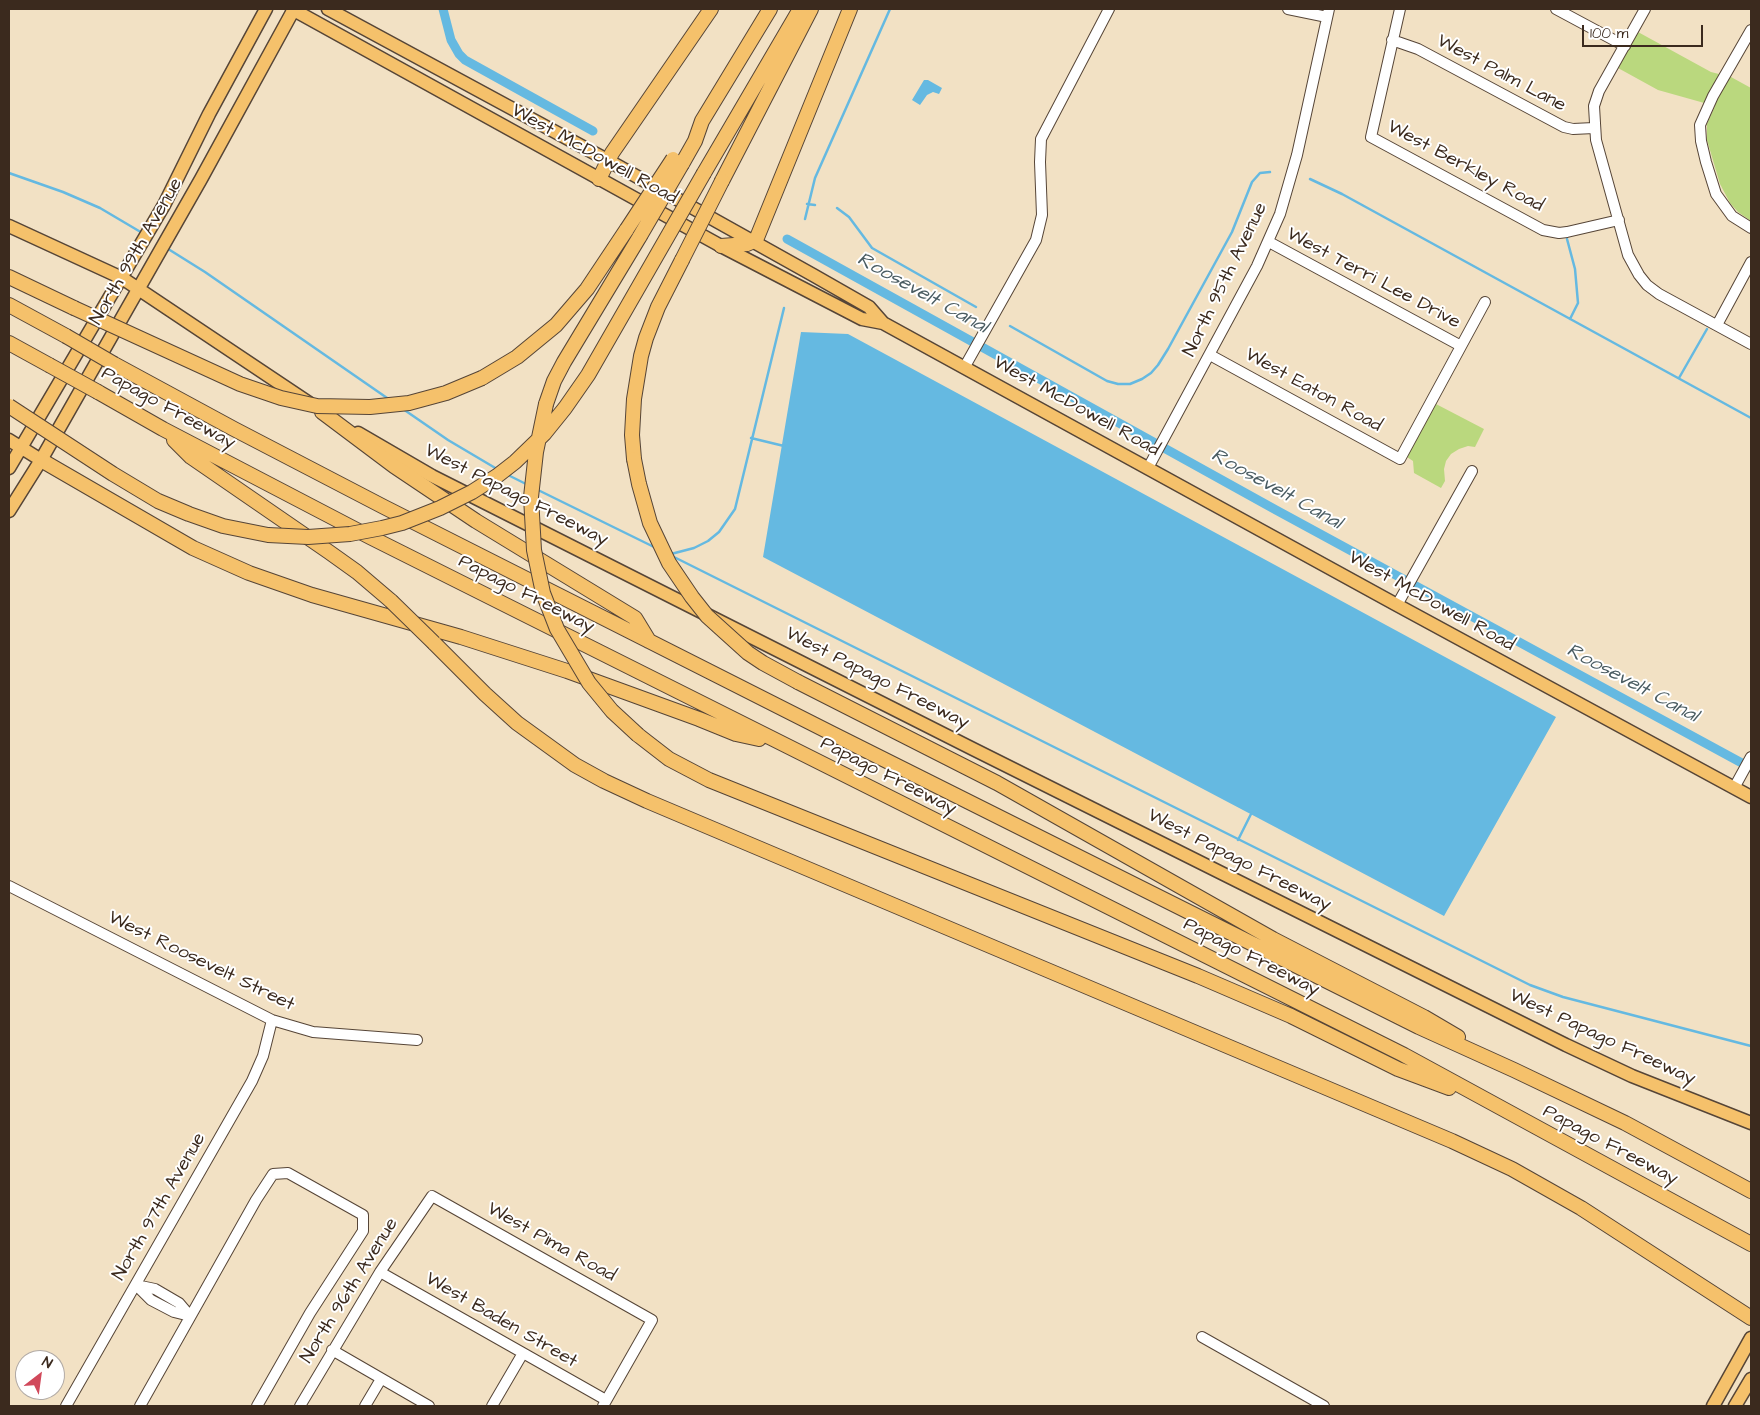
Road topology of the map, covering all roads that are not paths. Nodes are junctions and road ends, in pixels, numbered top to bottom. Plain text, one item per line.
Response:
1 (266, 9) edge
2 (293, 9) edge
3 (328, 9) edge
4 (712, 9) edge
5 (770, 9) edge
6 (800, 9) edge
7 (811, 9) edge
8 (850, 9) edge
9 (1109, 9) edge
10 (1288, 9) edge
11 (1400, 9) edge
12 (1556, 9) edge
13 (1645, 9) edge
14 (1328, 13) edge
15 (1751, 30) edge
16 (1392, 40) junction
17 (1625, 46) junction
18 (1594, 128) junction
19 (609, 161) junction
20 (677, 161) junction
21 (599, 179) junction
22 (1618, 220) junction
23 (9, 226) edge
24 (1751, 228) edge
25 (754, 241) junction
26 (1269, 242) junction
27 (721, 246) junction
28 (1751, 262) edge
29 (9, 277) edge
30 (122, 278) junction
31 (138, 288) junction
32 (1485, 302) dead end
33 (9, 305) edge
34 (883, 323) junction
35 (1717, 325) junction
36 (9, 343) edge
37 (1751, 344) edge
38 (1461, 346) junction
39 (1210, 354) junction
40 (964, 368) junction
41 (9, 406) edge
42 (322, 412) junction
43 (163, 429) junction
44 (9, 440) edge
45 (21, 448) junction
46 (40, 460) junction
47 (9, 468) edge
48 (1148, 468) junction
49 (1472, 471) dead end
50 (9, 511) edge
51 (1397, 605) junction
52 (650, 641) junction
53 (775, 741) junction
54 (1750, 758) edge
55 (1734, 788) junction
56 (1751, 797) edge
57 (9, 886) edge
58 (272, 1020) junction
59 (417, 1040) dead end
60 (1514, 1070) junction
61 (1495, 1106) junction
62 (1751, 1123) edge
63 (1751, 1191) edge
64 (432, 1196) joint
65 (1751, 1244) edge
66 (380, 1272) junction
67 (136, 1285) junction
68 (190, 1316) junction
69 (1751, 1318) edge
70 (1202, 1338) dead end
71 (1751, 1338) edge
72 (332, 1350) junction
73 (523, 1353) junction
74 (381, 1379) junction
75 (1751, 1379) edge
76 (604, 1403) edge
77 (66, 1406) edge
78 (140, 1406) edge
79 (257, 1406) edge
80 (300, 1406) edge
81 (365, 1406) edge
82 (429, 1406) edge
83 (492, 1406) edge
84 (1324, 1406) edge
85 (1713, 1406) edge
86 (1736, 1406) edge

1 - 30 main road, North 99th Avenue
2 - 21 main road, West McDowell Road
2 - 31 main road, North 99th Avenue
3 - 19 main road, West McDowell Road
4 - 19 highway
5 - 20 highway
6 - 41 highway, bridge
7 - 60 highway, bridge
8 - 25 highway
9 - 40 street
10 - 14 street
11 - 16 street
12 - 17 street
13 - 17 street
14 - 26 street, North 95th Avenue
15 - 24 street
16 - 18 street, West Palm Lane
16 - 22 street, West Berkley Road
17 - 18 street
18 - 22 street
19 - 21 highway
19 - 25 main road, West McDowell Road
20 - 29 highway, bridge
20 - 61 highway, bridge
21 - 27 main road, West McDowell Road
22 - 35 street
23 - 30 main road, West Papago Freeway
25 - 27 highway
25 - 34 main road, West McDowell Road
26 - 38 street, West Terri Lee Drive
26 - 39 street, North 95th Avenue
27 - 34 main road, West McDowell Road
28 - 35 street
30 - 31 main road, West Papago Freeway
30 - 45 main road, North 99th Avenue
31 - 42 main road, West Papago Freeway
31 - 46 main road, North 99th Avenue
32 - 38 street
33 - 52 highway, Papago Freeway, bridge
34 - 40 main road, West McDowell Road
35 - 37 street
36 - 43 highway, Papago Freeway, bridge
38 - 39 street, West Eaton Road
39 - 48 street, North 95th Avenue
40 - 48 main road, West McDowell Road
42 - 52 highway
42 - 62 main road, West Papago Freeway
43 - 53 highway, Papago Freeway
43 - 69 highway, bridge
44 - 45 main road
45 - 46 main road
45 - 47 main road, North 99th Avenue
46 - 50 main road, North 99th Avenue
46 - 53 highway
48 - 51 main road, West McDowell Road
49 - 51 street
51 - 55 main road, West McDowell Road
52 - 60 highway, Papago Freeway
53 - 61 highway, Papago Freeway
54 - 55 street
55 - 56 main road, West McDowell Road
57 - 58 street, West Roosevelt Street
58 - 59 street, West Roosevelt Street
58 - 67 street, North 97th Avenue
60 - 63 highway, Papago Freeway
61 - 65 highway, Papago Freeway
64 - 66 street, North 96th Avenue
64 - 76 street, West Pima Road
66 - 72 street, North 96th Avenue
66 - 73 street, West Baden Street
67 - 68 street
67 - 77 street, North 97th Avenue
68 - 78 street
68 - 79 street
70 - 84 street
71 - 85 main road
72 - 74 street
72 - 80 street, North 96th Avenue
73 - 76 street, West Baden Street
73 - 83 street
74 - 81 street
74 - 82 street
75 - 86 main road

